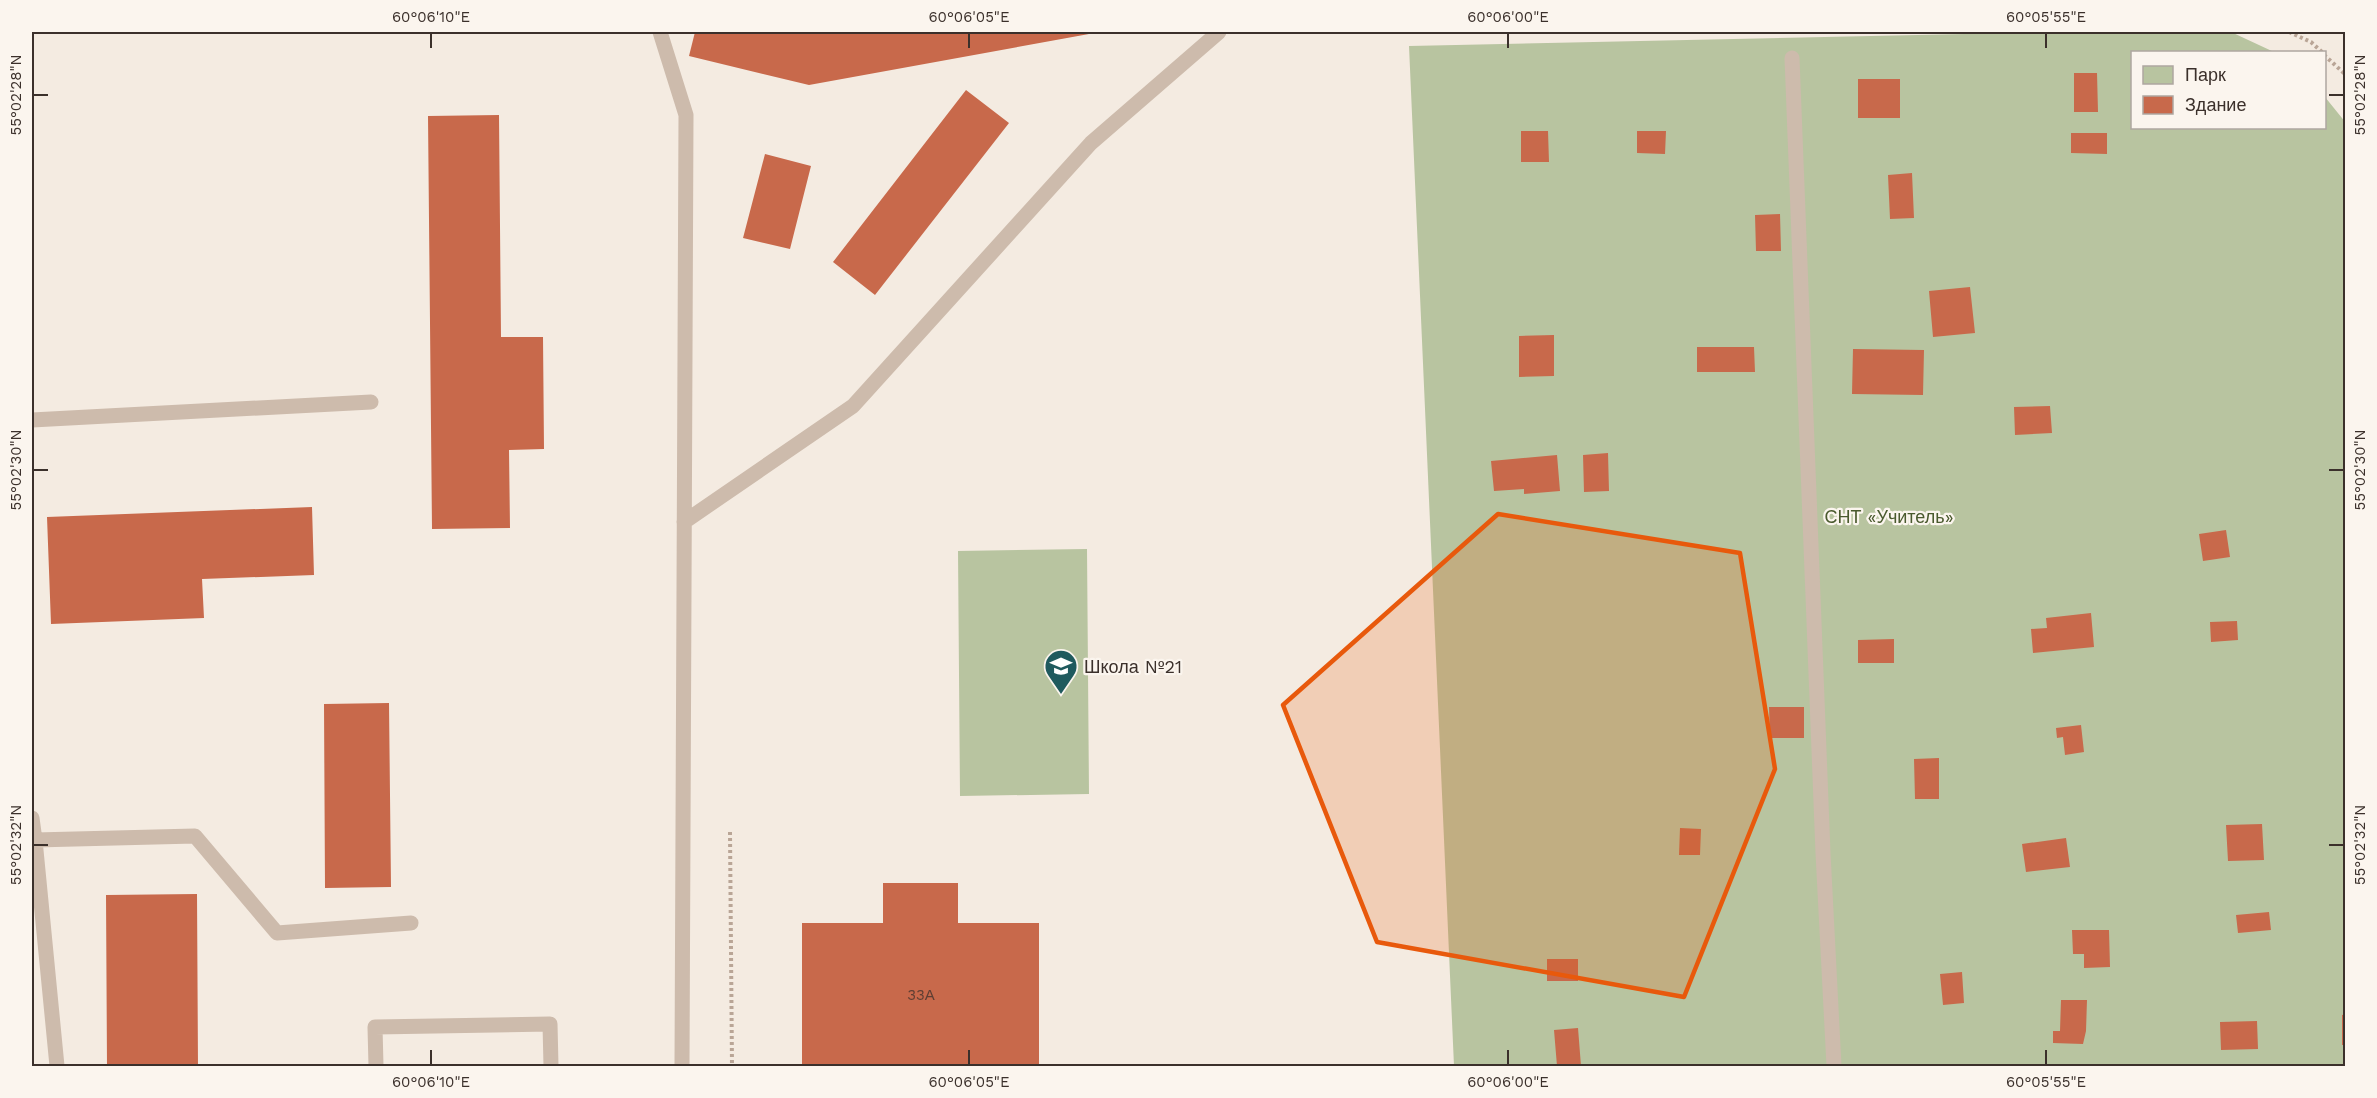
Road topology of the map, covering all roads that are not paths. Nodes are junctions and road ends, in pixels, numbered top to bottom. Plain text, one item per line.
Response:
1 (660, 32) edge
2 (1219, 32) edge
3 (1792, 58) dead end
4 (371, 402) dead end
5 (32, 420) edge
6 (684, 522) junction
7 (32, 818) edge
8 (34, 840) junction
9 (411, 923) dead end
10 (57, 1066) edge
11 (376, 1066) edge
12 (551, 1066) edge
13 (682, 1066) edge
14 (1834, 1066) edge

1 - 6 lane
2 - 6 lane
3 - 14 lane
4 - 5 lane
6 - 13 lane
7 - 8 lane
8 - 9 lane
8 - 10 lane
11 - 12 lane

